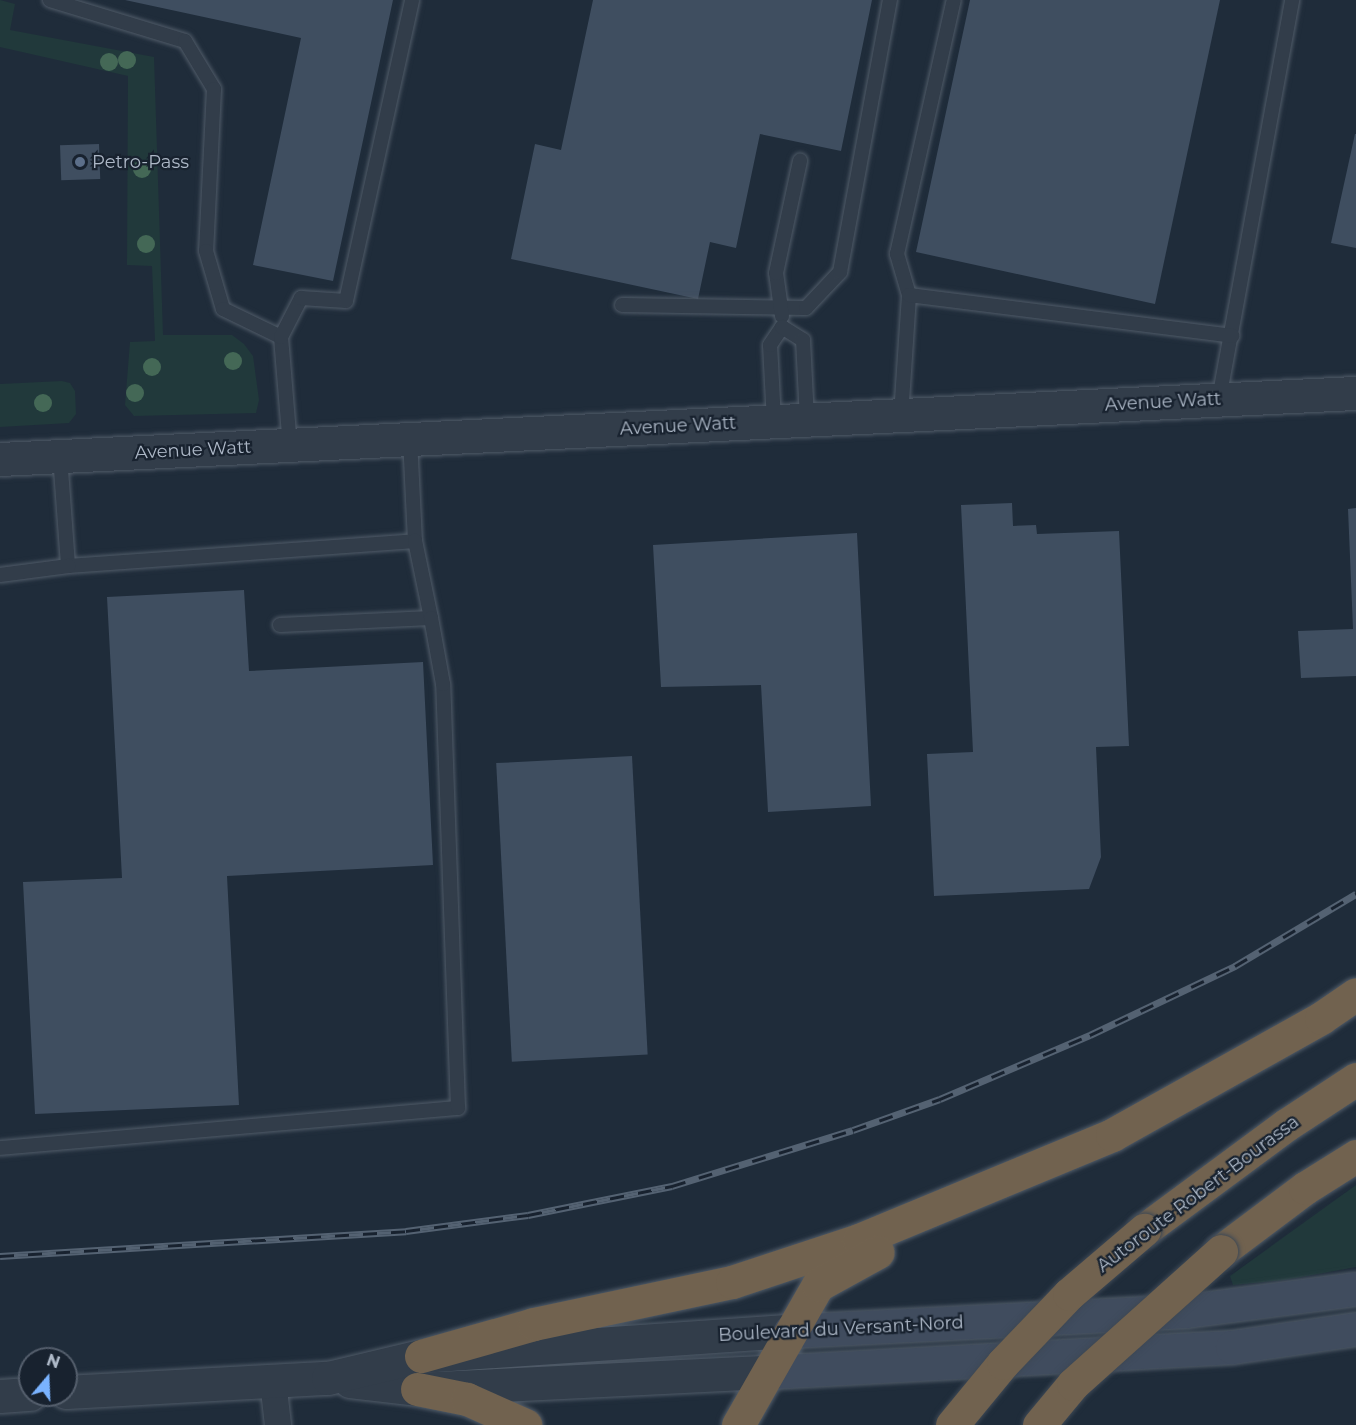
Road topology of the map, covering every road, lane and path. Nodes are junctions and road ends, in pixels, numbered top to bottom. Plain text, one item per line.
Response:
1 (50, 0) edge
2 (412, 0) edge
3 (890, 0) edge
4 (954, 0) edge
5 (1292, 0) edge
6 (800, 161) dead end
7 (909, 295) junction
8 (622, 305) dead end
9 (781, 308) junction
10 (782, 327) junction
11 (1232, 336) junction
12 (281, 337) junction
13 (1356, 393) edge
14 (1218, 400) junction
15 (901, 416) junction
16 (807, 419) junction
17 (774, 421) junction
18 (410, 440) junction
19 (290, 446) junction
20 (60, 456) junction
21 (0, 459) edge
22 (415, 541) junction
23 (68, 566) junction
24 (0, 575) edge
25 (431, 618) junction
26 (280, 625) dead end
27 (1356, 994) edge
28 (1356, 1079) edge
29 (0, 1148) edge
30 (1356, 1155) edge
31 (1039, 1167) junction
32 (1356, 1289) edge
33 (1356, 1329) edge
34 (790, 1331) junction
35 (422, 1356) junction
36 (769, 1372) junction
37 (328, 1378) junction
38 (273, 1381) junction
39 (417, 1389) junction
40 (78, 1391) edge
41 (18, 1395) edge
42 (0, 1396) edge
43 (279, 1425) edge
44 (525, 1425) edge
45 (738, 1425) edge
46 (952, 1425) edge
47 (1039, 1425) edge

1 - 12 lane
2 - 12 lane
3 - 9 lane
4 - 7 lane
5 - 11 lane
6 - 9 lane
7 - 11 lane
7 - 15 lane
8 - 9 lane
9 - 10 lane
10 - 16 lane
10 - 17 lane
11 - 14 lane
12 - 19 lane
13 - 14 street, Avenue Watt
14 - 15 street, Avenue Watt
15 - 16 street, Avenue Watt
16 - 17 street, Avenue Watt
17 - 18 street, Avenue Watt
18 - 19 street, Avenue Watt
18 - 22 lane
19 - 20 street, Avenue Watt
20 - 21 street, Avenue Watt
20 - 23 lane
22 - 23 lane
22 - 25 lane
23 - 24 lane
25 - 26 lane
25 - 29 lane
27 - 31 highway
28 - 46 highway, Autoroute Robert-Bourassa, bridge
30 - 47 highway, bridge
31 - 34 highway
31 - 35 highway
32 - 34 main road, Boulevard du Versant-Nord
33 - 36 main road, Boulevard du Versant-Nord
34 - 35 street, Boulevard du Versant-Nord
34 - 36 highway
35 - 37 street, Boulevard du Versant-Nord
36 - 39 street, Boulevard du Versant-Nord
36 - 45 highway
37 - 38 street, Boulevard du Versant-Nord
37 - 39 street, Boulevard du Versant-Nord
38 - 40 street, Boulevard du Versant-Nord
38 - 43 street
39 - 44 highway
41 - 42 street

